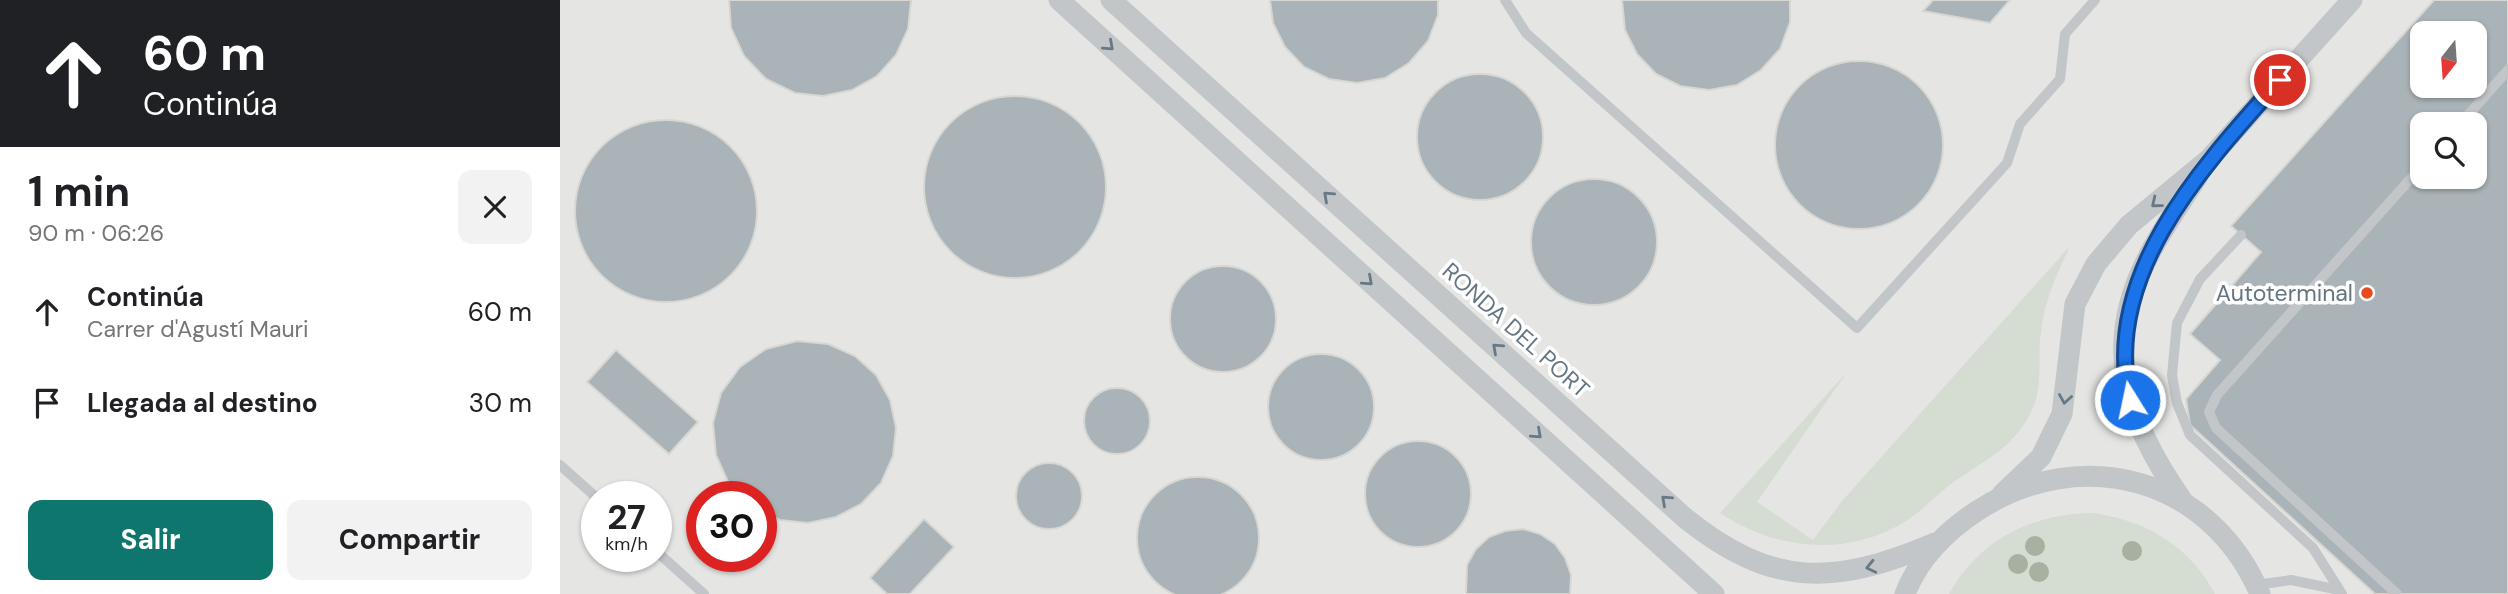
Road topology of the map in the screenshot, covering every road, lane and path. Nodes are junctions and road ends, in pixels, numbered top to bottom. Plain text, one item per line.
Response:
1 (1059, 0) edge
2 (1111, 0) edge
3 (1505, 0) edge
4 (2095, 0) edge
5 (2352, 0) edge
6 (2508, 71) edge
7 (2471, 112) edge
8 (2209, 159) junction
9 (2410, 179) edge
10 (2241, 235) dead end
11 (560, 465) edge
12 (581, 484) edge
13 (2002, 494) junction
14 (2183, 502) junction
15 (1935, 543) junction
16 (672, 565) edge
17 (2258, 589) edge
18 (2340, 592) edge
19 (704, 594) edge
20 (1714, 594) edge
21 (1905, 594) edge
22 (2397, 594) edge

1 -> 20 street
15 -> 2 street, RONDA DEL PORT
3 - 4 lane
5 - 8 street
6 - 7 lane
8 -> 13 street
8 - 14 street
9 - 22 lane
10 - 18 lane
11 - 12 lane
13 - 14 street
13 - 15 street
14 - 17 street
15 - 21 street
16 - 19 lane
17 - 18 lane

